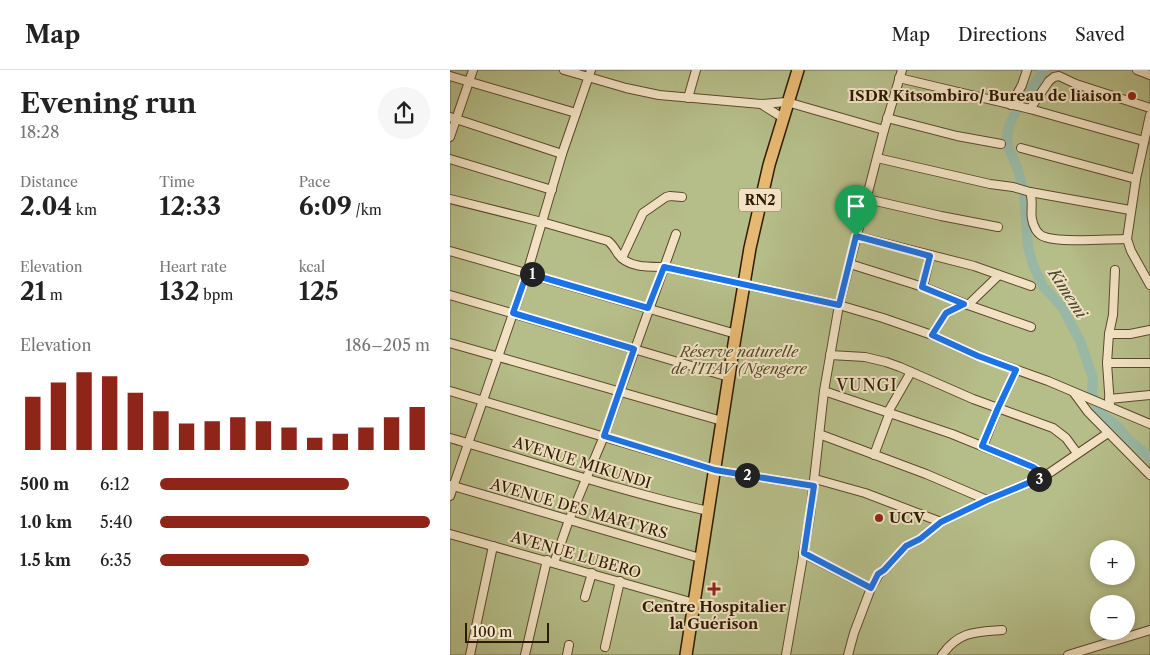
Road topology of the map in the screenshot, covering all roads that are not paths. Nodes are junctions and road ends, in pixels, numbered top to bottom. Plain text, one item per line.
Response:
1 (473, 70) edge
2 (564, 70) edge
3 (696, 70) edge
4 (798, 70) edge
5 (1027, 70) edge
6 (1137, 70) edge
7 (589, 74) edge
8 (901, 74) edge
9 (1150, 75) edge
10 (450, 76) edge
11 (468, 82) junction
12 (688, 98) junction
13 (788, 102) junction
14 (761, 104) junction
15 (1012, 105) junction
16 (1150, 108) edge
17 (1029, 109) junction
18 (576, 113) junction
19 (1150, 115) edge
20 (453, 118) edge
21 (783, 118) junction
22 (887, 118) junction
23 (884, 130) junction
24 (450, 136) edge
25 (1144, 141) junction
26 (1001, 144) dead end
27 (1021, 148) dead end
28 (562, 154) junction
29 (877, 158) junction
30 (450, 159) edge
31 (1136, 179) junction
32 (552, 190) junction
33 (1030, 192) junction
34 (682, 197) dead end
35 (450, 199) edge
36 (867, 199) junction
37 (1130, 210) junction
38 (542, 222) junction
39 (998, 227) dead end
40 (676, 234) dead end
41 (856, 236) junction
42 (1127, 239) junction
43 (450, 251) edge
44 (930, 256) junction
45 (622, 258) junction
46 (850, 264) junction
47 (664, 267) junction
48 (1115, 270) dead end
49 (527, 273) junction
50 (999, 275) junction
51 (744, 285) junction
52 (1150, 285) edge
53 (1031, 286) dead end
54 (922, 287) junction
55 (450, 295) edge
56 (839, 305) junction
57 (966, 305) junction
58 (648, 308) junction
59 (513, 313) junction
60 (1031, 326) dead end
61 (1150, 330) edge
62 (736, 334) junction
63 (1109, 334) junction
64 (932, 335) junction
65 (450, 343) edge
66 (634, 349) junction
67 (830, 355) junction
68 (497, 356) junction
69 (1107, 363) junction
70 (1150, 363) edge
71 (1016, 370) junction
72 (911, 372) junction
73 (729, 377) junction
74 (450, 392) edge
75 (619, 392) junction
76 (824, 392) junction
77 (1074, 393) junction
78 (1150, 395) edge
79 (482, 401) junction
80 (1107, 403) junction
81 (998, 408) junction
82 (889, 412) junction
83 (722, 420) junction
84 (1150, 424) edge
85 (1108, 433) junction
86 (819, 434) junction
87 (604, 436) junction
88 (450, 438) edge
89 (468, 443) junction
90 (982, 446) junction
91 (1077, 453) junction
92 (874, 454) junction
93 (715, 470) junction
94 (1150, 474) edge
95 (1045, 476) junction
96 (586, 478) junction
97 (814, 483) junction
98 (452, 485) edge
99 (450, 496) edge
100 (987, 500) junction
101 (708, 511) junction
102 (569, 520) junction
103 (941, 522) junction
104 (450, 534) edge
105 (493, 546) junction
106 (804, 553) junction
107 (700, 558) junction
108 (551, 561) junction
109 (592, 573) junction
110 (620, 581) junction
111 (871, 588) junction
112 (586, 597) dead end
113 (694, 603) junction
114 (1002, 630) dead end
115 (1150, 630) edge
116 (569, 645) dead end
117 (605, 647) dead end
118 (1083, 653) edge
119 (470, 655) edge
120 (524, 655) edge
121 (567, 655) edge
122 (686, 655) edge
123 (786, 655) edge
124 (848, 655) edge
125 (942, 655) edge
126 (1068, 655) edge

1 - 11 street
2 - 7 street
3 - 12 street
4 - 13 highway, RN2
5 - 15 street
6 - 9 street
7 - 12 street
7 - 18 street
8 - 15 street
8 - 22 street
10 - 11 street
11 - 18 street
11 - 20 street
12 - 14 street
13 - 14 street
13 - 21 highway, RN2
13 - 23 street
14 - 21 street
15 - 17 street
16 - 17 street
17 - 25 street
18 - 28 street
19 - 25 street
20 - 24 street
20 - 28 street
21 - 51 highway, RN2
22 - 23 street
22 - 26 street
23 - 29 street
25 - 31 street
27 - 31 street
28 - 32 street
29 - 33 street
29 - 36 street
30 - 32 street
31 - 37 street
32 - 38 street
33 - 37 street
33 - 42 street
34 - 45 street
35 - 38 street
36 - 39 street
36 - 41 street
37 - 42 street
38 - 45 street
38 - 49 street
40 - 47 street
41 - 44 street
41 - 46 street
42 - 52 street
43 - 49 street
44 - 50 street
44 - 54 street
45 - 47 street
46 - 54 street
46 - 56 street
47 - 51 street
47 - 58 street
48 - 63 street
49 - 58 street
49 - 59 street
50 - 53 street
50 - 57 street
51 - 56 street
51 - 62 highway, RN2
54 - 57 street
55 - 59 street
56 - 64 street
56 - 67 street
57 - 60 street
57 - 64 street
58 - 62 street
58 - 66 street
59 - 66 street
59 - 68 street
61 - 63 street
62 - 73 highway, RN2
63 - 69 street
64 - 71 street
65 - 68 street
66 - 73 street
66 - 75 street
67 - 72 street
67 - 76 street
68 - 75 street
68 - 79 street
69 - 70 street
69 - 80 street
71 - 77 street
71 - 81 street
72 - 81 street
72 - 82 street
73 - 83 highway, RN2
74 - 79 street
75 - 83 street
75 - 87 street
76 - 82 street
76 - 86 street
77 - 80 street
77 - 85 street
78 - 80 street
79 - 87 street
79 - 89 street
80 - 84 street
81 - 90 street
81 - 91 street
82 - 90 street
82 - 92 street
83 - 93 highway, RN2
85 - 91 street
85 - 94 street
86 - 92 street
86 - 97 street
87 - 93 street
87 - 96 street
88 - 89 street, AVENUE MIKUNDI
89 - 96 street, AVENUE MIKUNDI
89 - 98 street
90 - 95 street
91 - 95 street
92 - 100 street
93 - 97 street
93 - 101 highway, RN2
95 - 100 street
96 - 101 street, AVENUE MIKUNDI
96 - 102 street
97 - 103 street
97 - 106 street
98 - 99 street
98 - 102 street, AVENUE DES MARTYRS
100 - 103 street
101 - 107 highway, RN2
102 - 107 street, AVENUE DES MARTYRS
102 - 108 street
103 - 111 street
104 - 105 street, AVENUE LUBERO
105 - 108 street, AVENUE LUBERO
105 - 119 street
106 - 111 street
106 - 123 street
107 - 113 highway, RN2
108 - 109 street, AVENUE LUBERO
108 - 120 street
109 - 110 street, AVENUE LUBERO
109 - 112 street
110 - 113 street, AVENUE LUBERO
110 - 117 street
111 - 124 street
113 - 122 highway, RN2
114 - 125 street
115 - 118 street
116 - 121 street
118 - 126 street

